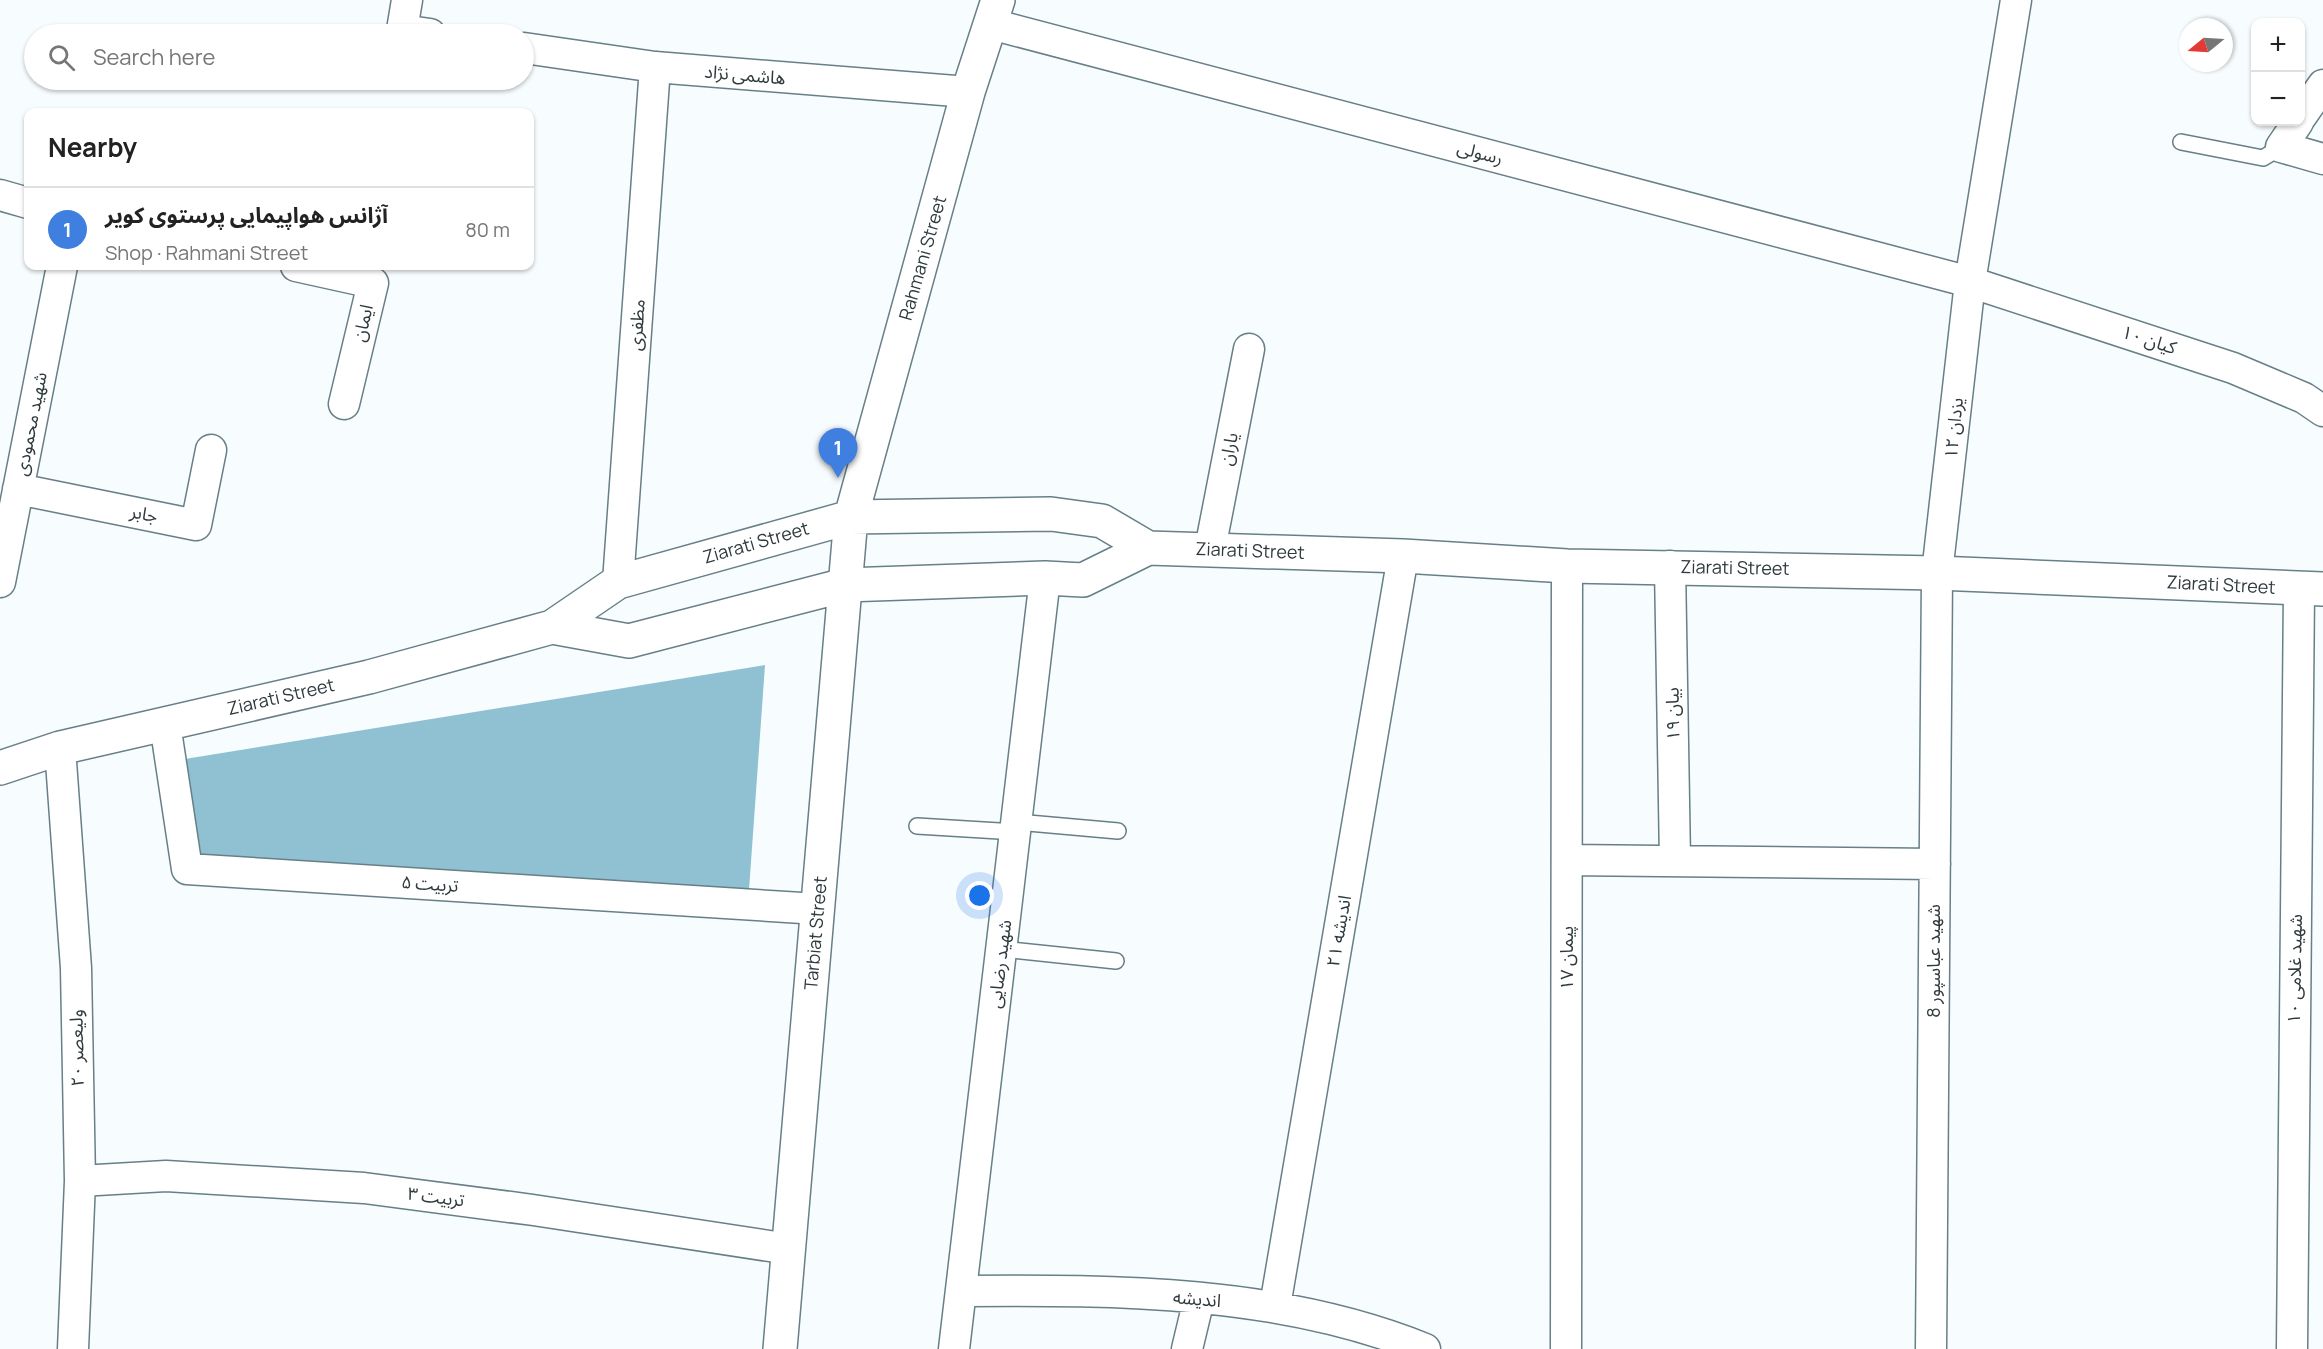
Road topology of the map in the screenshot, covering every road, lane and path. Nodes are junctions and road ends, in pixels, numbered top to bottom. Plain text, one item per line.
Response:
1 (406, 0) edge
2 (2016, 0) edge
3 (994, 12) edge
4 (403, 24) edge
5 (534, 49) edge
6 (655, 67) junction
7 (2323, 85) edge
8 (968, 92) junction
9 (2305, 111) edge
10 (2295, 126) edge
11 (2181, 142) dead end
12 (2281, 147) junction
13 (2323, 159) edge
14 (0, 195) edge
15 (24, 202) edge
16 (61, 270) edge
17 (314, 270) edge
18 (1970, 282) junction
19 (1249, 348) dead end
20 (344, 404) dead end
21 (2323, 411) edge
22 (211, 450) dead end
23 (18, 489) junction
24 (851, 517) junction
25 (1148, 548) junction
26 (1210, 549) junction
27 (1403, 556) junction
28 (1567, 566) junction
29 (1670, 566) junction
30 (1937, 573) junction
31 (1045, 578) junction
32 (0, 582) edge
33 (618, 582) junction
34 (845, 585) junction
35 (2311, 589) edge
36 (552, 627) junction
37 (165, 724) junction
38 (60, 748) junction
39 (3, 770) edge
40 (917, 826) dead end
41 (1016, 827) junction
42 (1118, 831) dead end
43 (1567, 860) junction
44 (1675, 861) junction
45 (1935, 864) junction
46 (818, 909) junction
47 (1002, 949) junction
48 (1116, 961) dead end
49 (80, 1181) junction
50 (789, 1249) junction
51 (963, 1291) junction
52 (1199, 1299) junction
53 (1275, 1306) junction
54 (73, 1349) edge
55 (780, 1349) edge
56 (954, 1349) edge
57 (1187, 1349) edge
58 (1425, 1349) edge
59 (1566, 1349) edge
60 (1931, 1349) edge
61 (2292, 1349) edge

1 - 4 street
2 - 18 street, یزدان ۱۲
3 - 8 street, Rahmani Street
3 - 18 street, رسولی
5 - 6 street, هاشمی نژاد
6 - 8 street, هاشمی نژاد
6 - 33 street, مظفری
7 - 9 street
8 - 24 street, Rahmani Street
10 - 12 street
11 - 12 lane
12 - 13 street
14 - 15 street
16 - 23 street, شهید محمودی
17 - 20 street, ایمان
18 - 21 street, کیان ۱۰
18 - 30 street, یزدان ۱۲
19 - 26 street, یاران
22 - 23 street, جابر
23 - 32 street, شهید محمودی
24 - 25 street, Ziarati Street
24 - 33 street, Ziarati Street
24 - 34 street, Tarbiat Street
25 - 26 street, Ziarati Street
25 - 31 street, Ziarati Street
26 - 27 street, Ziarati Street
27 - 28 street, Ziarati Street
27 - 53 street, اندیشه ۲۱
28 - 29 street, Ziarati Street
28 - 43 street, پیمان ۱۷
29 - 30 street, Ziarati Street
29 - 44 street, بیان ۱۹
30 - 35 street, Ziarati Street
30 - 45 street, شهید عباسپور 8
31 - 34 street, Ziarati Street
31 - 41 street, شهید رضایی
33 - 36 street, Ziarati Street
34 - 36 street, Ziarati Street
34 - 46 street, Tarbiat Street
35 - 61 street, شهید غلامی ۱۰
36 - 37 street, Ziarati Street
37 - 38 street, Ziarati Street
37 - 46 street, تربیت ۵
38 - 39 street, Ziarati Street
38 - 49 street, ولیعصر ۲۰
40 - 41 lane
41 - 42 lane
41 - 47 street, شهید رضایی
43 - 44 street
43 - 59 street, پیمان ۱۷
44 - 45 street
45 - 60 street, شهید عباسپور 8
46 - 50 street, Tarbiat Street
47 - 48 lane
47 - 51 street, شهید رضایی
49 - 50 street, تربیت ۳
49 - 54 street, ولیعصر ۲۰
50 - 55 street, Tarbiat Street
51 - 52 street, اندیشه
51 - 56 street, شهید رضایی
52 - 53 street, اندیشه
52 - 57 street
53 - 58 street, اندیشه

